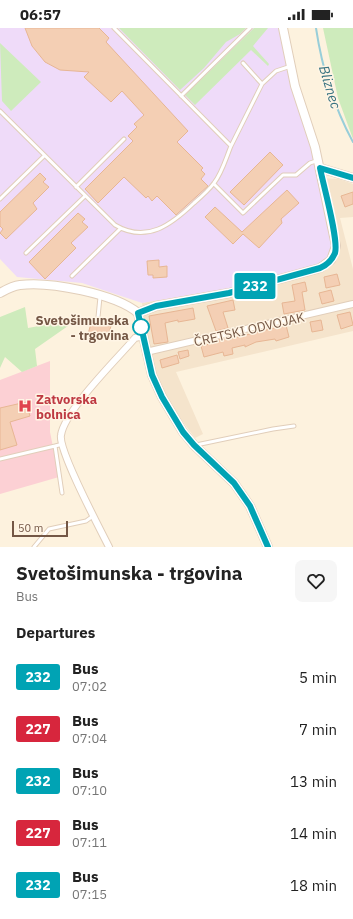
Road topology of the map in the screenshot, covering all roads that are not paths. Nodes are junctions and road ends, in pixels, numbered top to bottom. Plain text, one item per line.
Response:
1 (114, 28) edge
2 (250, 28) edge
3 (283, 28) edge
4 (243, 63) dead end
5 (290, 66) junction
6 (262, 84) junction
7 (181, 96) junction
8 (0, 112) edge
9 (124, 139) dead end
10 (231, 146) junction
11 (44, 156) junction
12 (319, 164) junction
13 (353, 178) edge
14 (214, 184) junction
15 (76, 187) junction
16 (84, 196) junction
17 (0, 199) edge
18 (121, 228) junction
19 (26, 253) dead end
20 (72, 276) dead end
21 (0, 293) edge
22 (100, 295) junction
23 (353, 304) edge
24 (138, 313) junction
25 (98, 317) dead end
26 (143, 336) junction
27 (146, 352) junction
28 (294, 426) dead end
29 (62, 444) junction
30 (194, 445) junction
31 (56, 446) junction
32 (0, 459) edge
33 (62, 493) dead end
34 (93, 516) junction
35 (34, 547) edge
36 (109, 547) edge
37 (268, 547) edge

1 - 7 lane
2 - 7 lane
3 - 5 street
4 - 6 lane
5 - 6 lane
5 - 12 street
6 - 10 lane
7 - 10 lane
8 - 11 lane
9 - 15 lane
10 - 14 lane
11 - 15 lane
11 - 17 lane
12 - 13 street
12 - 14 lane
12 - 24 street
14 - 18 lane
15 - 16 lane
16 - 18 lane
16 - 19 lane
18 - 20 lane
21 - 22 street
22 - 24 street
22 - 25 lane
23 - 27 street, ČRETSKI ODVOJAK
24 - 26 street
26 - 27 street
26 - 29 street
27 - 30 street
28 - 30 lane
29 - 31 lane
29 - 34 street
30 - 37 street
31 - 32 lane
31 - 33 lane
34 - 35 lane
34 - 36 street

